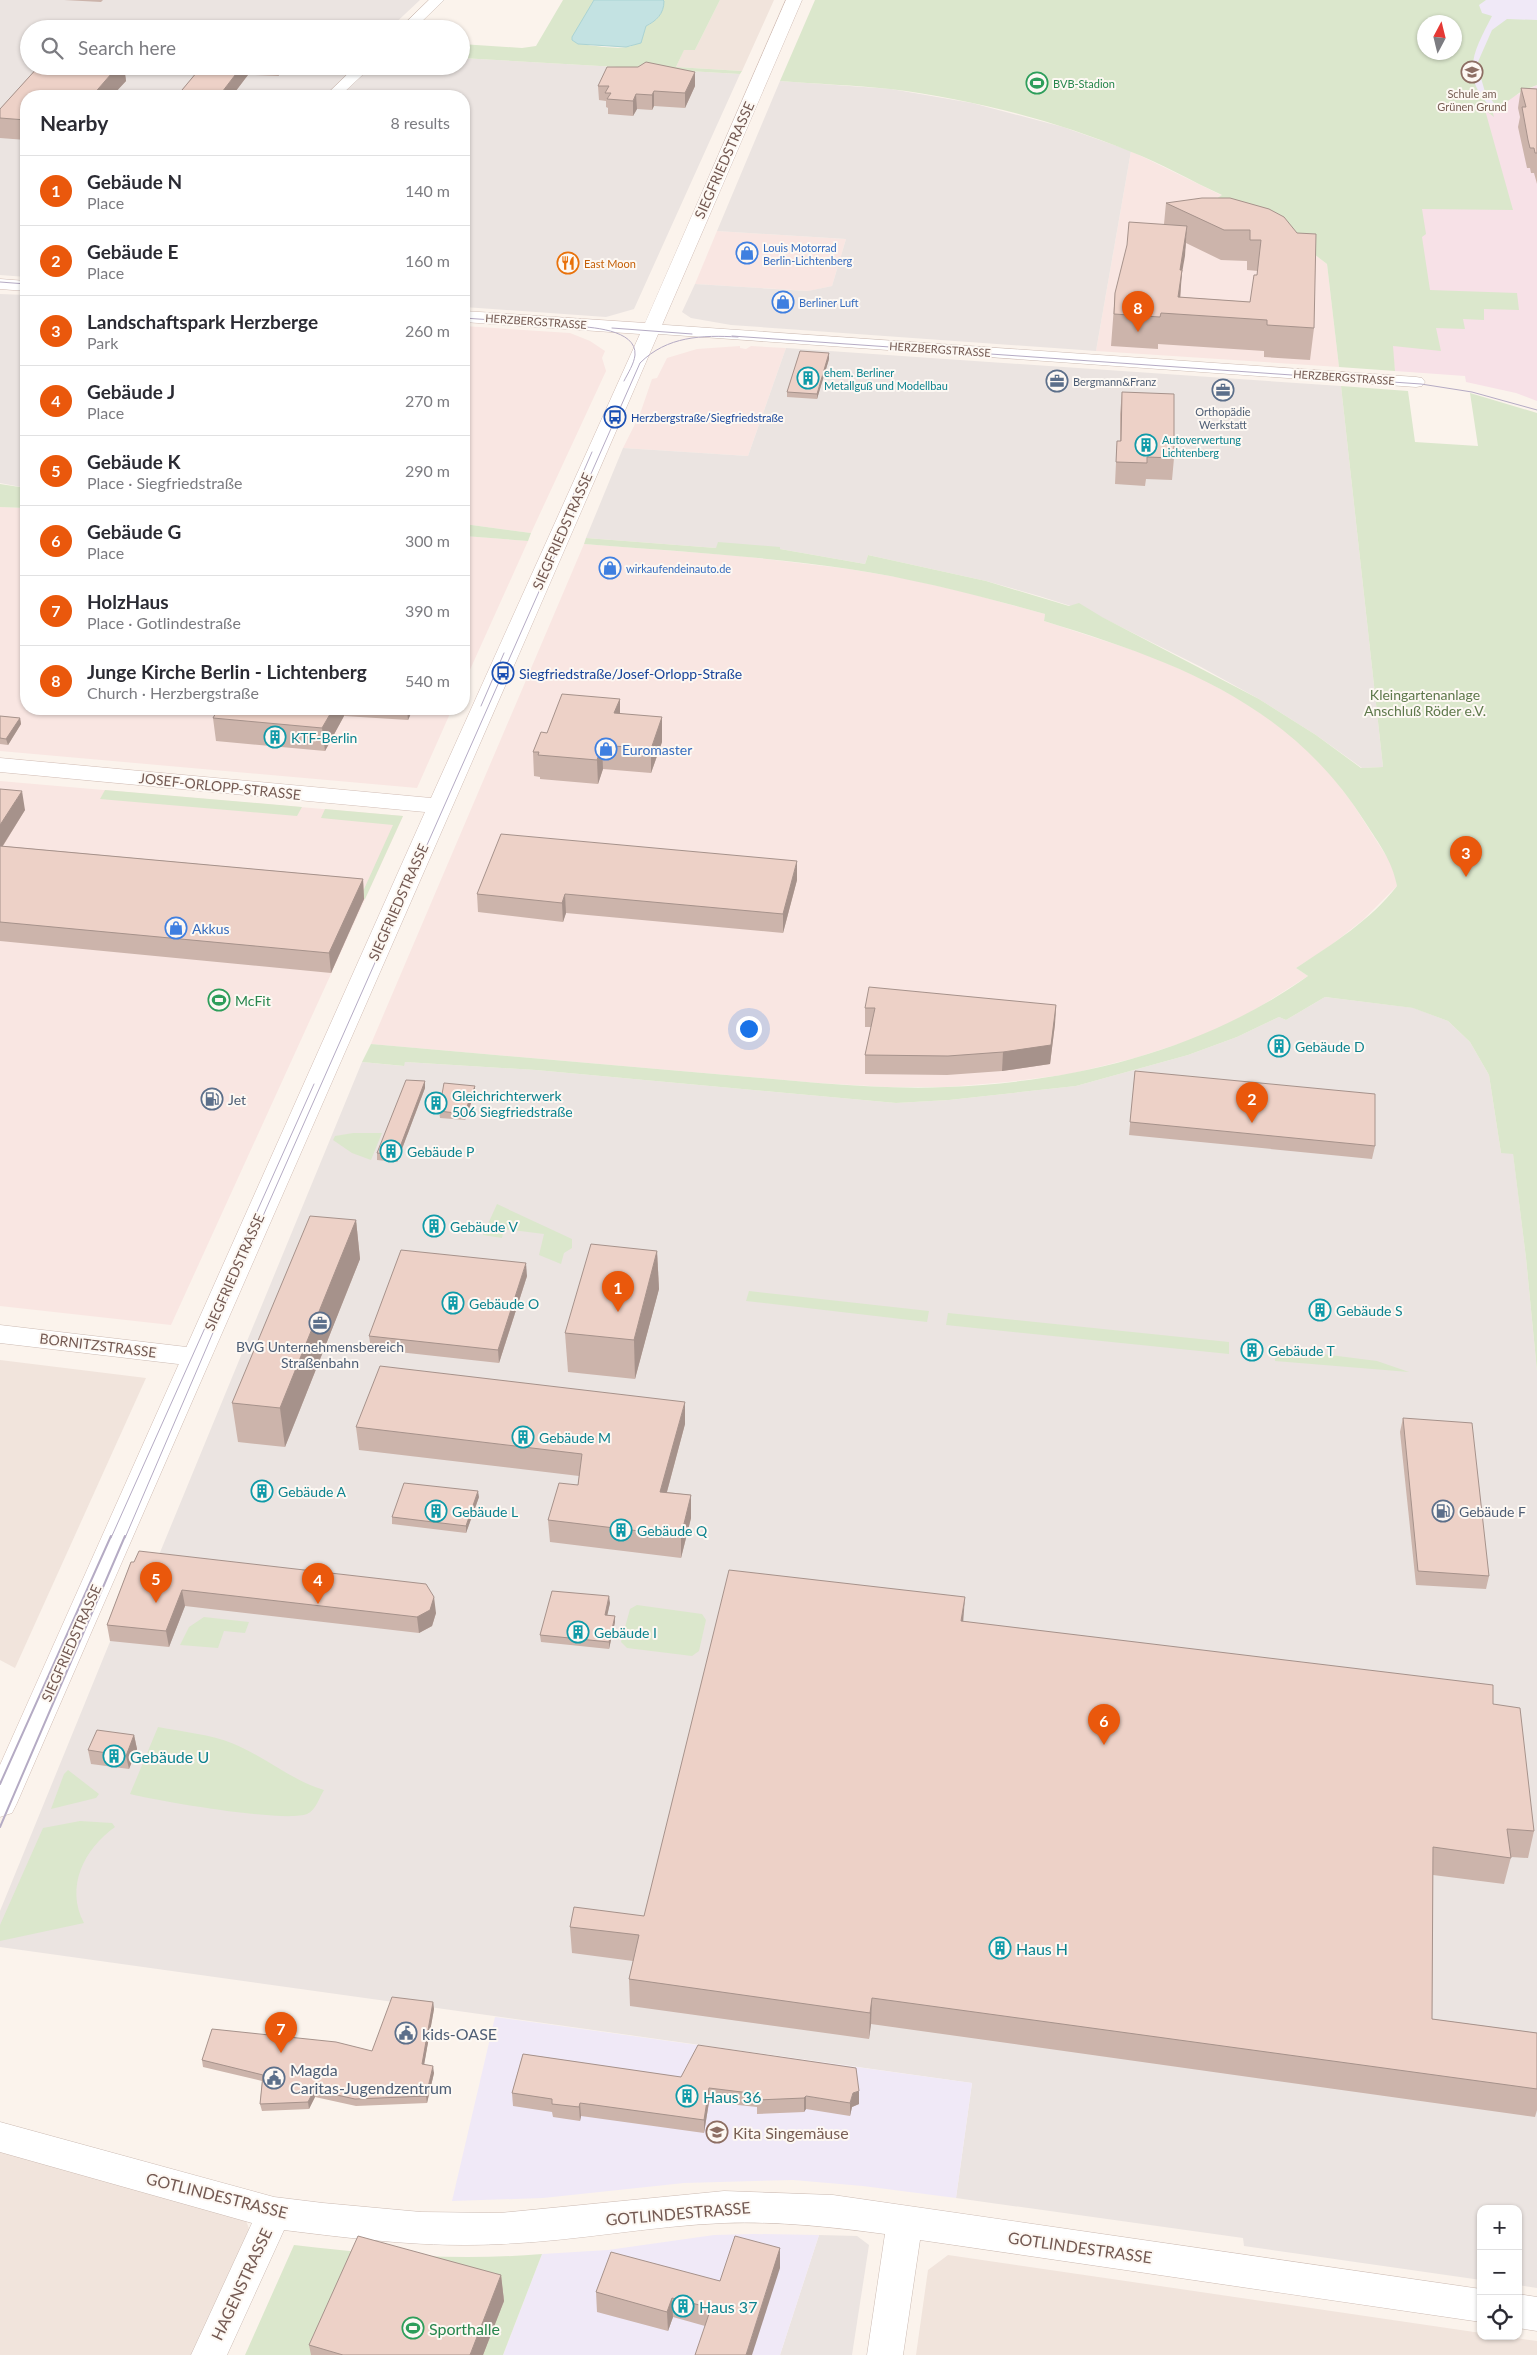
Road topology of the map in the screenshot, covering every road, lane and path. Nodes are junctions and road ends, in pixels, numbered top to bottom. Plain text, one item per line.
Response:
1 (437, 0) edge
2 (794, 0) edge
3 (416, 20) edge
4 (355, 75) edge
5 (339, 90) edge
6 (0, 284) edge
7 (20, 286) edge
8 (470, 316) edge
9 (651, 329) junction
10 (1416, 382) dead end
11 (0, 765) edge
12 (440, 806) junction
13 (0, 1334) edge
14 (196, 1357) junction
15 (0, 1803) edge
16 (0, 2137) edge
17 (274, 2212) junction
18 (905, 2221) junction
19 (1477, 2305) edge
20 (1522, 2312) edge
21 (1537, 2314) edge
22 (209, 2355) edge
23 (885, 2355) edge

1 - 3 street
2 - 9 street, SIEGFRIEDSTRASSE
4 - 5 street
6 - 7 street
8 - 9 street, HERZBERGSTRASSE
9 - 10 street, HERZBERGSTRASSE
9 - 12 street, SIEGFRIEDSTRASSE
11 - 12 street, JOSEF-ORLOPP-STRASSE
12 - 14 street, SIEGFRIEDSTRASSE
13 - 14 street, BORNITZSTRASSE
14 - 15 street, SIEGFRIEDSTRASSE
16 - 17 street, GOTLINDESTRASSE
17 - 18 street, GOTLINDESTRASSE
17 - 22 street, HAGENSTRASSE
18 - 19 street, GOTLINDESTRASSE
18 - 23 street
20 - 21 street

